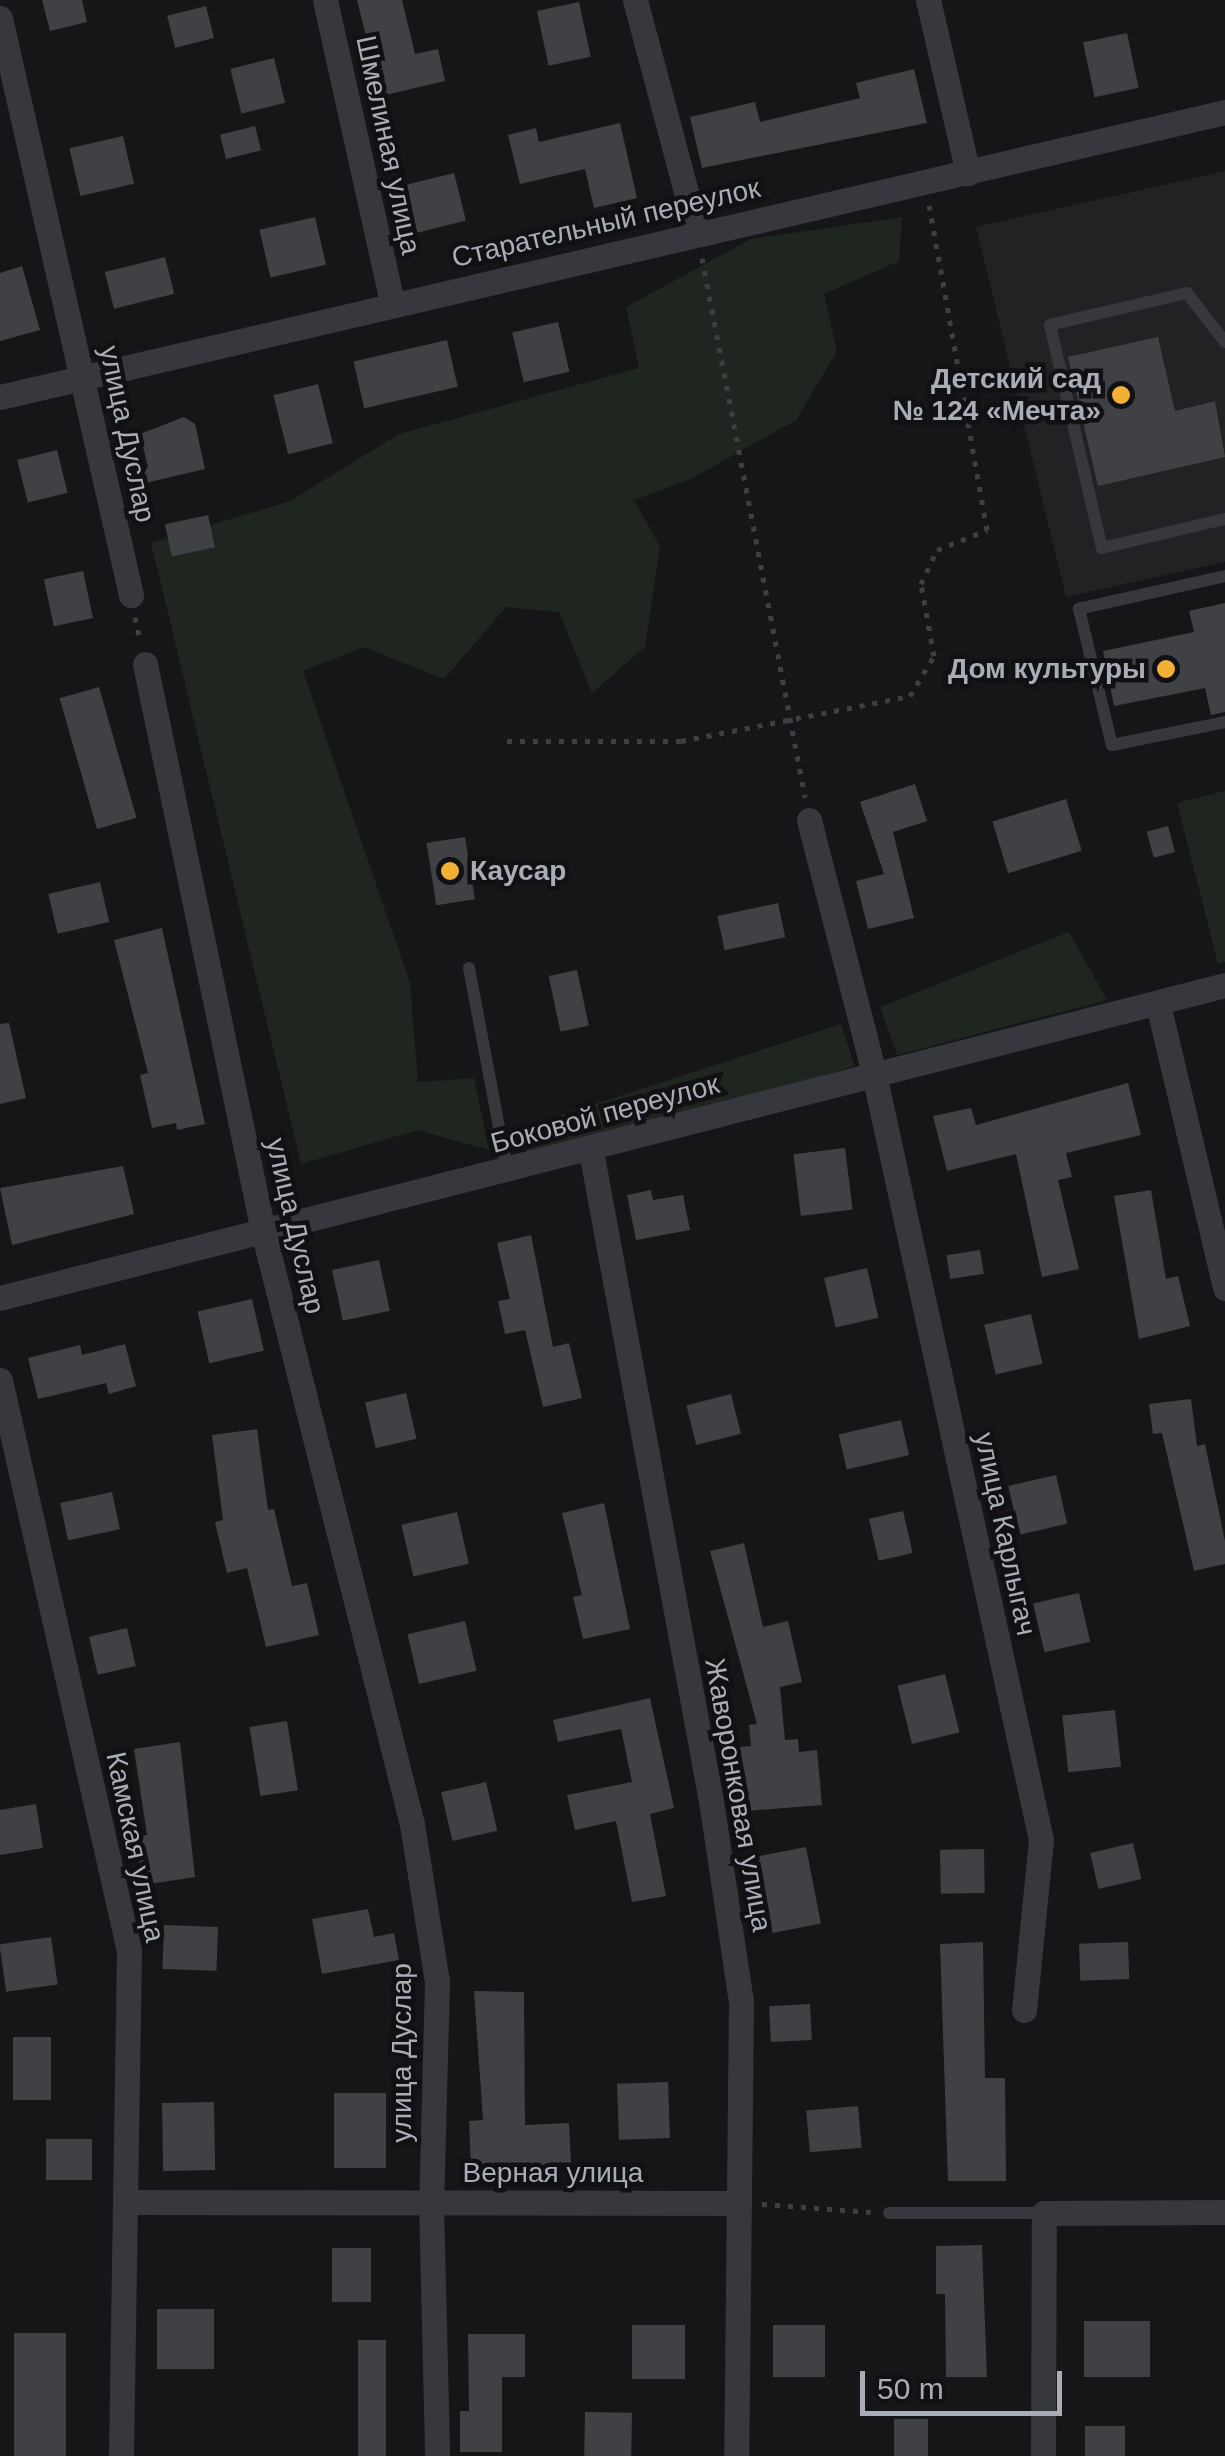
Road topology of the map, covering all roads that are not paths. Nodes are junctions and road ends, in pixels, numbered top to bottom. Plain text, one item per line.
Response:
1 (326, 0) edge
2 (635, 0) edge
3 (928, 0) edge
4 (0, 18) edge
5 (1225, 112) edge
6 (968, 173) junction
7 (697, 233) junction
8 (392, 302) junction
9 (1225, 342) edge
10 (85, 378) junction
11 (0, 397) edge
12 (1225, 519) edge
13 (1225, 576) edge
14 (131, 595) road end
15 (145, 664) road end
16 (1225, 722) edge
17 (809, 820) road end
18 (469, 968) dead end
19 (1225, 986) edge
20 (1158, 1004) junction
21 (874, 1074) junction
22 (591, 1151) junction
23 (507, 1171) junction
24 (263, 1231) junction
25 (1225, 1288) edge
26 (0, 1298) edge
27 (0, 1380) edge
28 (1024, 2010) dead end
29 (126, 2202) junction
30 (431, 2203) junction
31 (739, 2203) junction
32 (1225, 2212) edge
33 (889, 2213) road end
34 (1044, 2213) junction
35 (121, 2456) edge
36 (437, 2456) edge
37 (736, 2456) edge
38 (1043, 2456) edge

1 - 8 street, Шмелиная улица
2 - 7 street
3 - 6 street
4 - 10 street, улица Дуслар
5 - 6 street, Старательный переулок
6 - 7 street, Старательный переулок
7 - 8 street, Старательный переулок
8 - 10 street, Старательный переулок
9 - 12 lane
10 - 11 street, Старательный переулок
10 - 14 street, улица Дуслар
13 - 16 lane
15 - 24 street, улица Дуслар
17 - 21 street, улица Карлыгач
18 - 23 lane
19 - 20 street, Боковой переулок
20 - 21 street, Боковой переулок
20 - 25 street
21 - 22 street, Боковой переулок
21 - 28 street, улица Карлыгач
22 - 23 street, Боковой переулок
22 - 31 street, Жаворонковая улица
23 - 24 street, Боковой переулок
24 - 26 street, Боковой переулок
24 - 30 street, улица Дуслар
27 - 29 street, Камская улица
29 - 30 street, Верная улица
29 - 35 street, Камская улица
30 - 31 street, Верная улица
30 - 36 street, улица Дуслар
31 - 37 street, Жаворонковая улица
32 - 34 street
33 - 34 lane
34 - 38 street

